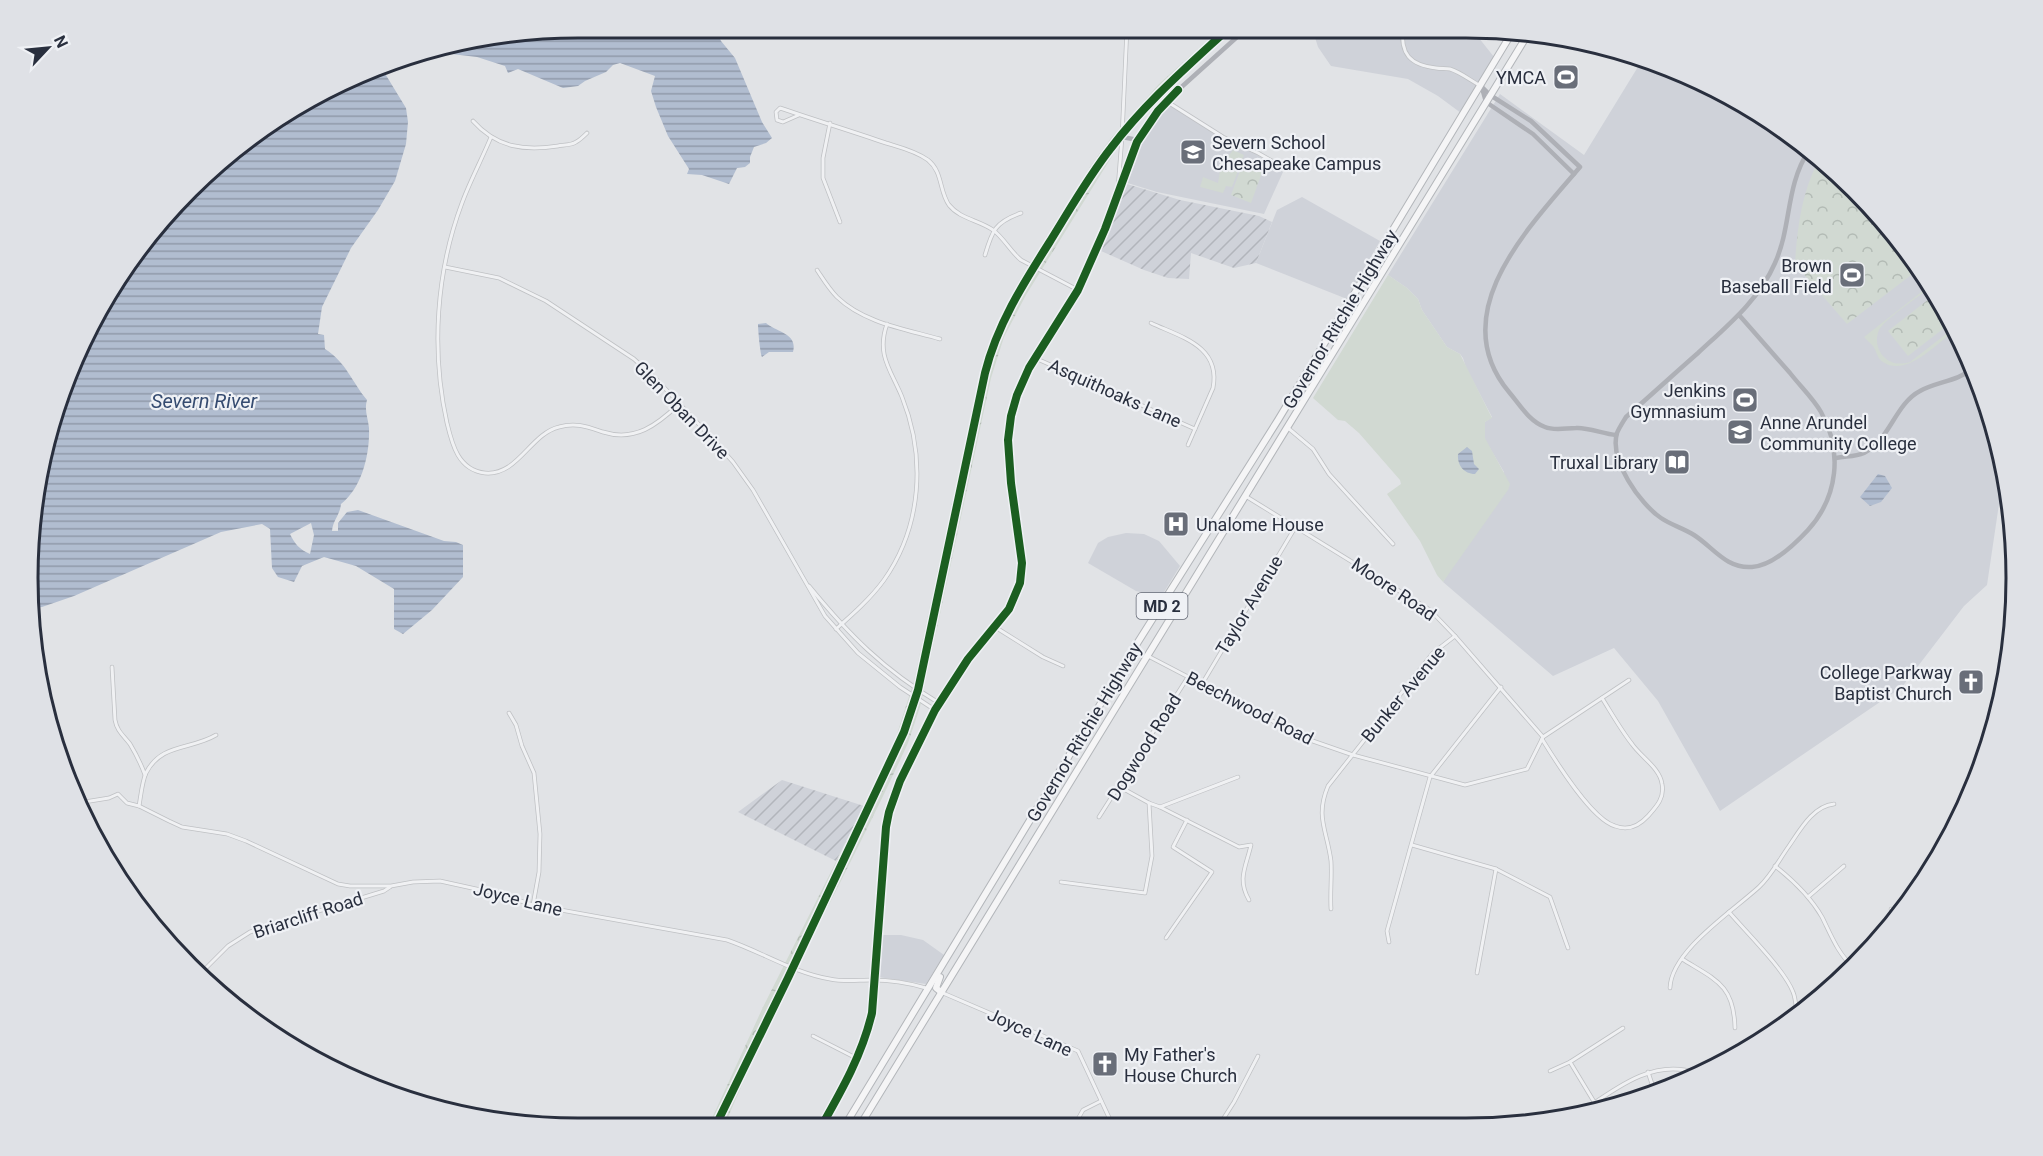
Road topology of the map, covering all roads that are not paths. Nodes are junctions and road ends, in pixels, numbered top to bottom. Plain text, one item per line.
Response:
1 (1127, 38) edge
2 (1236, 38) edge
3 (1403, 38) edge
4 (1508, 40) edge
5 (1524, 41) edge
6 (1481, 86) junction
7 (1490, 95) junction
8 (1166, 101) junction
9 (1486, 102) junction
10 (799, 115) junction
11 (473, 121) dead end
12 (830, 123) junction
13 (587, 133) dead end
14 (492, 137) junction
15 (1122, 137) junction
16 (1138, 140) junction
17 (1805, 158) edge
18 (1284, 168) dead end
19 (1574, 174) junction
20 (1118, 192) junction
21 (1021, 213) dead end
22 (840, 222) dead end
23 (993, 230) junction
24 (985, 255) dead end
25 (445, 267) junction
26 (817, 270) dead end
27 (1078, 290) junction
28 (1739, 315) junction
29 (1151, 323) dead end
30 (887, 324) junction
31 (940, 339) dead end
32 (1035, 358) junction
33 (1965, 373) edge
34 (679, 404) junction
35 (1288, 428) junction
36 (1195, 429) junction
37 (1617, 435) junction
38 (1188, 445) dead end
39 (1262, 445) junction
40 (1272, 451) junction
41 (1836, 458) junction
42 (1245, 496) junction
43 (1296, 526) junction
44 (1393, 544) dead end
45 (804, 579) junction
46 (841, 625) junction
47 (995, 627) junction
48 (836, 629) junction
49 (1455, 636) junction
50 (863, 648) junction
51 (858, 653) junction
52 (1148, 656) junction
53 (885, 666) junction
54 (1063, 666) dead end
55 (112, 667) dead end
56 (880, 671) junction
57 (1188, 677) junction
58 (1629, 680) dead end
59 (1202, 684) junction
60 (1501, 687) junction
61 (1602, 698) junction
62 (940, 703) junction
63 (936, 710) junction
64 (508, 713) dead end
65 (1086, 731) junction
66 (216, 735) dead end
67 (1542, 738) junction
68 (1096, 740) junction
69 (1353, 755) junction
70 (145, 775) junction
71 (1238, 777) dead end
72 (1430, 777) junction
73 (1119, 788) junction
74 (86, 802) edge
75 (1149, 802) junction
76 (1834, 804) dead end
77 (139, 806) junction
78 (1160, 807) junction
79 (1099, 818) dead end
80 (1186, 820) junction
81 (1412, 845) junction
82 (1775, 866) junction
83 (1844, 866) dead end
84 (1496, 869) junction
85 (1061, 882) dead end
86 (391, 886) junction
87 (1808, 897) junction
88 (1249, 900) dead end
89 (533, 905) junction
90 (1331, 909) dead end
91 (1729, 912) junction
92 (1166, 938) dead end
93 (1389, 942) dead end
94 (1568, 948) dead end
95 (950, 954) junction
96 (1682, 959) junction
97 (1847, 960) edge
98 (205, 969) edge
99 (1478, 974) dead end
100 (875, 980) junction
101 (1670, 988) dead end
102 (928, 989) junction
103 (941, 992) junction
104 (1796, 1006) edge
105 (927, 1016) junction
106 (1623, 1028) dead end
107 (1735, 1028) dead end
108 (813, 1036) dead end
109 (1258, 1056) dead end
110 (858, 1059) junction
111 (1570, 1062) junction
112 (1687, 1070) edge
113 (1550, 1071) dead end
114 (1648, 1072) junction
115 (1652, 1085) edge
116 (1101, 1101) junction
117 (1597, 1102) edge
118 (1595, 1103) edge
119 (826, 1118) edge
120 (849, 1118) edge
121 (865, 1118) edge
122 (1078, 1118) edge
123 (1109, 1118) edge
124 (1224, 1118) edge

1 - 15 street
2 - 8 street
3 - 6 street
4 - 6 highway, Governor Ritchie Highway / MD 2
5 - 7 highway, Governor Ritchie Highway / MD 2
6 - 7 street
6 - 9 street
6 - 39 highway, Governor Ritchie Highway / MD 2
7 - 9 highway, Governor Ritchie Highway / MD 2
7 - 19 street
8 - 16 street
8 - 18 street
9 - 19 street
9 - 35 highway, Governor Ritchie Highway / MD 2
10 - 10 street
10 - 12 street
11 - 14 street
12 - 22 street
12 - 23 street
13 - 14 street
14 - 25 street
15 - 16 street
15 - 20 street
16 - 20 street
17 - 28 street
19 - 37 street
20 - 27 street
21 - 23 street
23 - 24 street
23 - 27 street
25 - 34 street, Glen Oban Drive
25 - 34 street
26 - 30 street
27 - 32 street
28 - 37 street
28 - 41 street
29 - 36 street
30 - 31 street
30 - 46 street
32 - 36 street, Asquithoaks Lane
32 - 47 street
33 - 41 street
34 - 45 street, Glen Oban Drive
35 - 40 highway, Governor Ritchie Highway / MD 2
35 - 44 street
36 - 38 street
37 - 41 street
39 - 40 highway
39 - 65 highway, Governor Ritchie Highway / MD 2
40 - 42 highway, Governor Ritchie Highway / MD 2
42 - 43 street, Moore Road
42 - 52 highway, Governor Ritchie Highway / MD 2
43 - 49 street, Moore Road
43 - 59 street, Taylor Avenue
45 - 46 street, Glen Oban Drive
45 - 48 street, Glen Oban Drive
46 - 48 street
46 - 50 street, Glen Oban Drive
47 - 54 street
47 - 62 street
48 - 51 street, Glen Oban Drive
49 - 60 street, Moore Road
49 - 69 street, Bunker Avenue
50 - 51 street
50 - 53 street, Glen Oban Drive
51 - 56 street, Glen Oban Drive
52 - 57 street, Beechwood Road
52 - 68 highway, Governor Ritchie Highway / MD 2
53 - 56 street
53 - 62 street, Glen Oban Drive
55 - 70 street
56 - 63 street, Glen Oban Drive
57 - 59 street, Beechwood Road
57 - 73 street, Dogwood Road
58 - 61 street
59 - 69 street, Beechwood Road
60 - 67 street, Moore Road
60 - 72 street
61 - 67 street
61 - 67 street, Moore Road
62 - 63 street
63 - 100 street
64 - 89 street
65 - 68 highway
65 - 95 highway, Governor Ritchie Highway / MD 2
66 - 70 street
67 - 72 street, Beechwood Road
68 - 103 highway, Governor Ritchie Highway / MD 2
69 - 72 street, Beechwood Road
69 - 90 street, Bunker Avenue
70 - 77 street
71 - 78 street
72 - 81 street
73 - 75 street
73 - 79 street, Dogwood Road
74 - 77 street, Joyce Lane
75 - 78 street
75 - 85 street
76 - 82 street
77 - 86 street, Joyce Lane
78 - 80 street
80 - 88 street
80 - 92 street
81 - 84 street
81 - 93 street
82 - 87 street
82 - 91 street
83 - 87 street
84 - 94 street
84 - 99 street
86 - 89 street, Joyce Lane
86 - 98 street, Briarcliff Road
87 - 97 street
89 - 100 street, Joyce Lane
91 - 96 street
91 - 104 street
95 - 102 highway, Governor Ritchie Highway / MD 2
95 - 103 highway
96 - 101 street
96 - 107 street
100 - 102 street, Joyce Lane
100 - 110 street
102 - 105 highway
102 - 120 highway, Governor Ritchie Highway / MD 2
103 - 105 highway, Governor Ritchie Highway / MD 2
103 - 116 street, Joyce Lane
105 - 121 highway, Governor Ritchie Highway / MD 2
106 - 111 street
108 - 110 street
109 - 124 street
110 - 119 street
111 - 113 street
111 - 118 street
112 - 114 street
114 - 115 street
114 - 117 street
116 - 122 street
116 - 123 street, Joyce Lane

